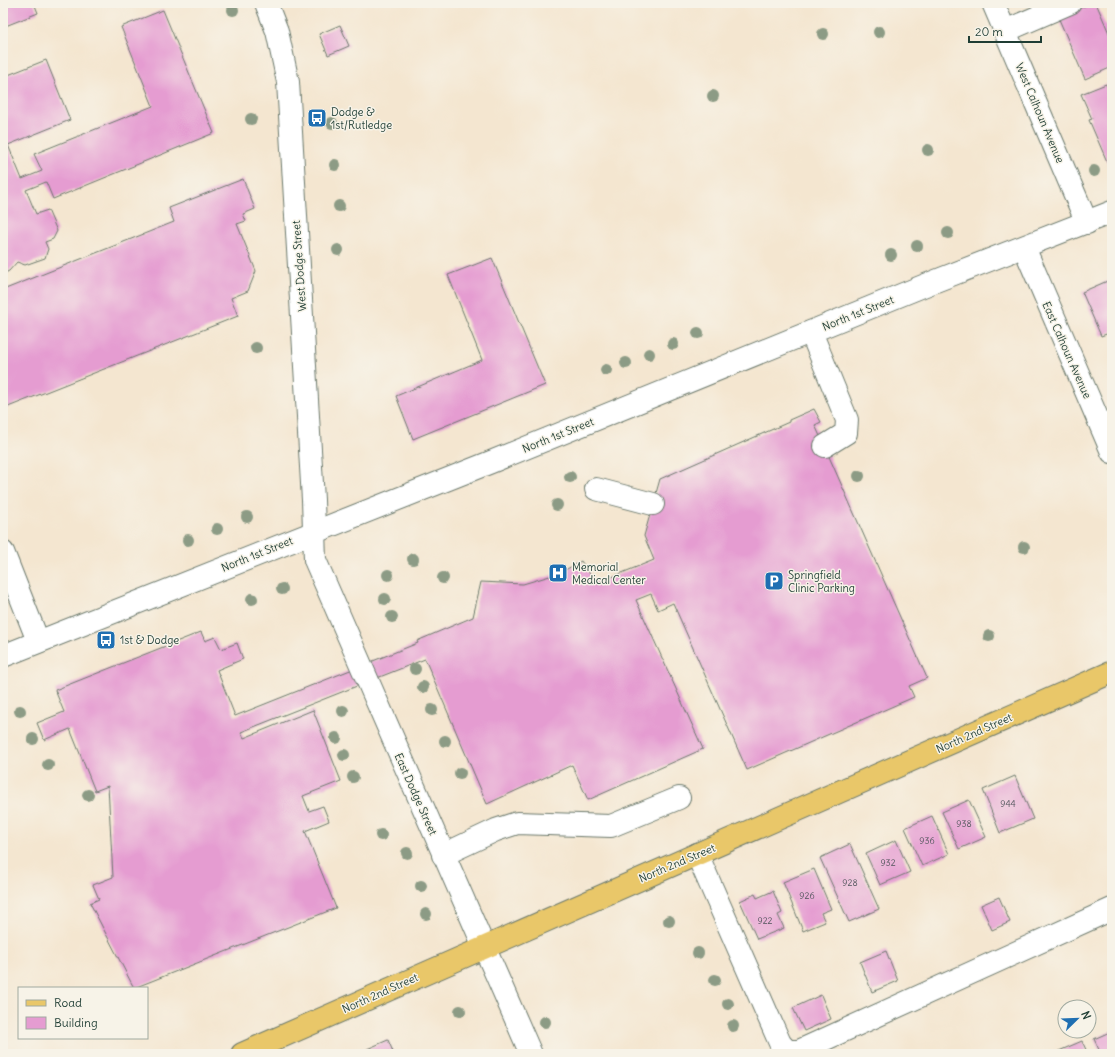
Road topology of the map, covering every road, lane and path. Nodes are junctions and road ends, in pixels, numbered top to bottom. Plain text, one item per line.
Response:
1 (266, 3) edge
2 (993, 3) edge
3 (1070, 3) edge
4 (1005, 31) junction
5 (1112, 212) edge
6 (1087, 223) junction
7 (1024, 248) junction
8 (811, 332) junction
9 (1111, 445) edge
10 (825, 446) dead end
11 (596, 488) dead end
12 (653, 504) dead end
13 (314, 532) junction
14 (3, 552) edge
15 (38, 641) junction
16 (3, 656) edge
17 (1112, 672) edge
18 (679, 798) dead end
19 (698, 854) junction
20 (443, 855) junction
21 (1112, 909) edge
22 (483, 947) junction
23 (242, 1054) edge
24 (531, 1054) edge

1 - 13 street, West Dodge Street
2 - 4 street, West Calhoun Avenue
3 - 4 street
4 - 6 street, West Calhoun Avenue
5 - 6 street, North 1st Street
6 - 7 street, North 1st Street
7 - 8 street, North 1st Street
7 - 9 street, East Calhoun Avenue
8 - 10 street
8 - 13 street, North 1st Street
11 - 12 street
13 - 15 street, North 1st Street
13 - 20 street, East Dodge Street
14 - 15 street
15 - 16 street, North 1st Street
17 - 19 main road, North 2nd Street
18 - 20 street
19 - 21 street
19 - 22 main road, North 2nd Street
20 - 22 street, East Dodge Street
22 - 23 main road, North 2nd Street
22 - 24 street, East Dodge Street

